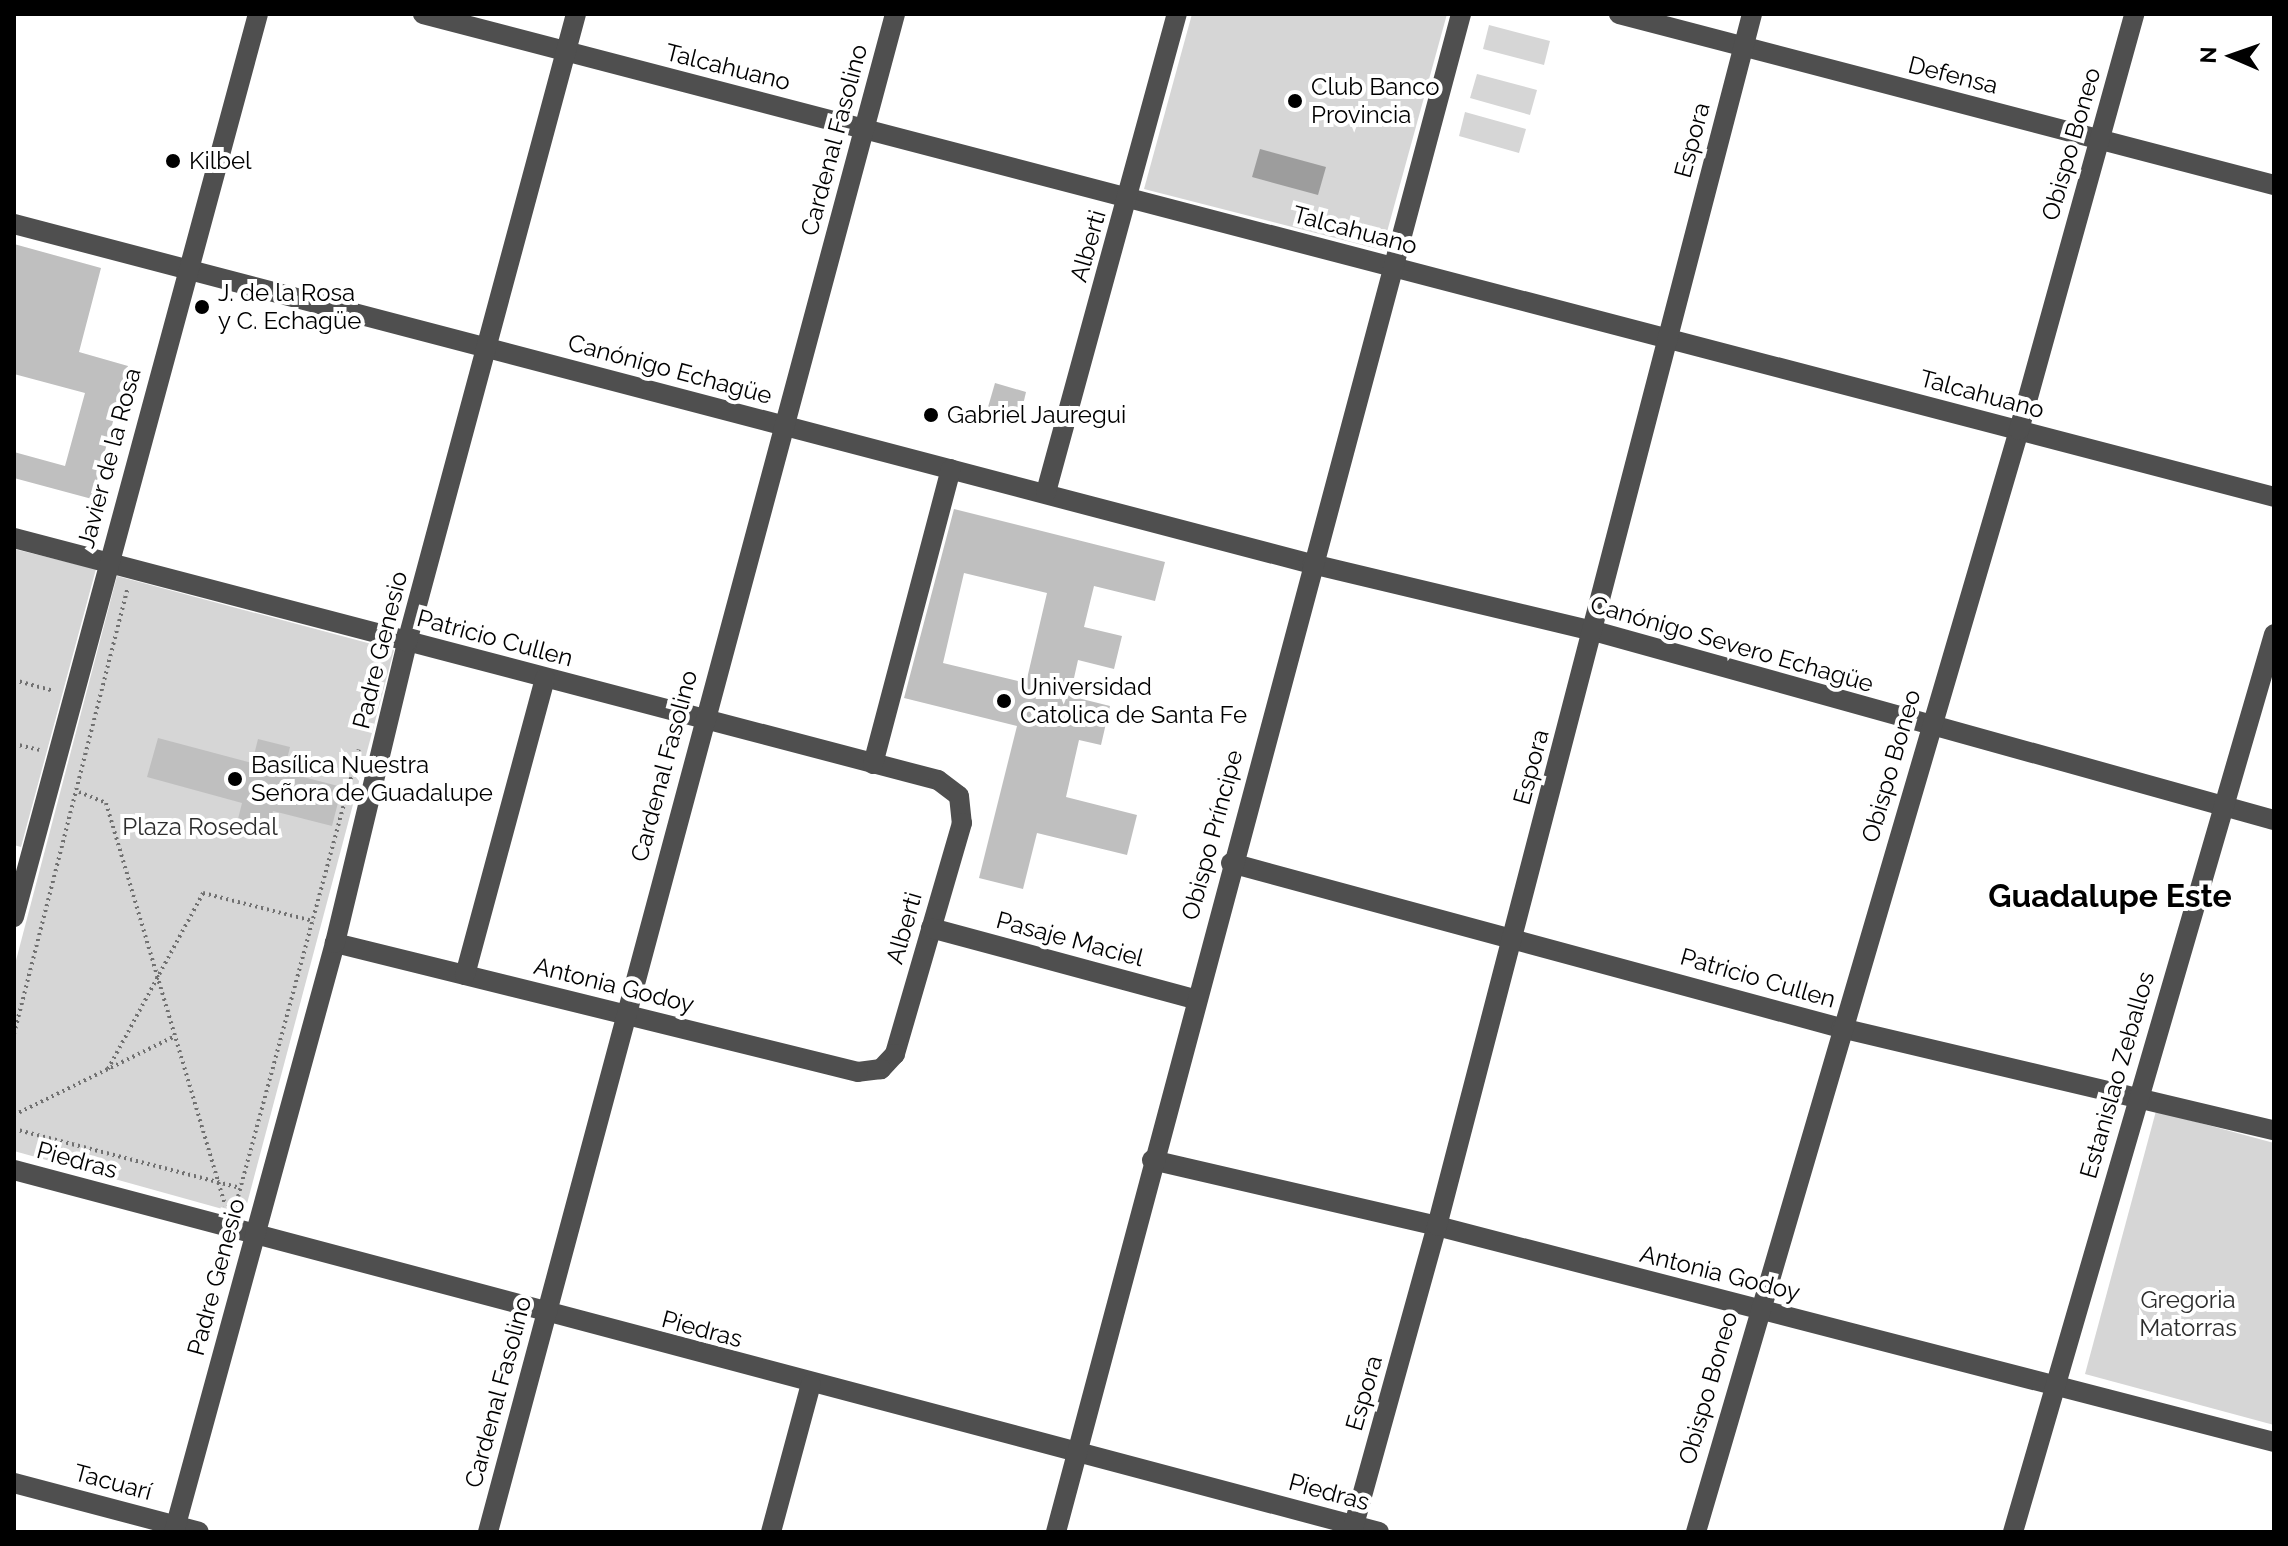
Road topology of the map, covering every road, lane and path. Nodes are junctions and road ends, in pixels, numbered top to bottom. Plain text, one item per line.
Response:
1 (258, 14) edge
2 (423, 14) edge
3 (576, 14) edge
4 (895, 14) edge
5 (1177, 14) edge
6 (1461, 14) edge
7 (1619, 14) edge
8 (1752, 14) edge
9 (2134, 14) edge
10 (1743, 48) junction
11 (566, 52) junction
12 (864, 129) junction
13 (2099, 139) junction
14 (2274, 185) edge
15 (1128, 198) junction
16 (14, 224) edge
17 (1394, 267) junction
18 (187, 270) junction
19 (1665, 338) junction
20 (488, 347) junction
21 (785, 427) junction
22 (2019, 430) junction
23 (951, 469) junction
24 (1046, 492) junction
25 (2274, 497) edge
26 (14, 538) edge
27 (108, 561) junction
28 (1312, 564) junction
29 (130, 580) dead end
30 (1594, 631) junction
31 (2274, 634) edge
32 (407, 642) junction
33 (545, 679) junction
34 (14, 680) edge
35 (72, 695) junction
36 (703, 719) junction
37 (1930, 727) junction
38 (361, 742) dead end
39 (14, 744) edge
40 (56, 755) junction
41 (873, 764) junction
42 (79, 792) junction
43 (959, 796) joint
44 (2223, 808) junction
45 (2274, 820) edge
46 (21, 858) edge
47 (1231, 863) junction
48 (14, 917) edge
49 (313, 921) junction
50 (931, 928) junction
51 (1512, 936) junction
52 (335, 943) junction
53 (465, 975) junction
54 (156, 984) junction
55 (1195, 999) junction
56 (626, 1014) junction
57 (1841, 1028) junction
58 (14, 1034) edge
59 (173, 1037) junction
60 (108, 1069) junction
61 (881, 1069) joint
62 (2137, 1098) junction
63 (14, 1115) edge
64 (14, 1129) edge
65 (2274, 1130) edge
66 (1152, 1160) junction
67 (14, 1170) edge
68 (218, 1182) junction
69 (240, 1189) junction
70 (265, 1196) junction
71 (232, 1220) junction
72 (1437, 1226) junction
73 (254, 1236) junction
74 (1757, 1309) junction
75 (546, 1315) junction
76 (811, 1384) junction
77 (2054, 1386) junction
78 (2274, 1442) edge
79 (1077, 1453) junction
80 (14, 1483) edge
81 (175, 1529) edge
82 (1352, 1529) edge
83 (199, 1532) edge
84 (488, 1532) edge
85 (771, 1532) edge
86 (1056, 1532) edge
87 (1379, 1532) edge
88 (1696, 1532) edge
89 (2013, 1532) edge

1 - 18 street, Javier de la Rosa
2 - 11 street, Talcahuano
3 - 11 street, Padre Genesio
4 - 12 street, Cardenal Fasolino
5 - 15 street, Alberti
6 - 17 street, Obispo Príncipe
7 - 10 street, Defensa
8 - 10 street, Espora
9 - 13 street, Obispo Boneo
10 - 13 street, Defensa
10 - 19 street, Espora
11 - 12 street, Talcahuano
11 - 20 street, Padre Genesio
12 - 15 street, Talcahuano
12 - 21 street, Cardenal Fasolino
13 - 14 street, Defensa
13 - 22 street, Obispo Boneo
15 - 17 street, Talcahuano
15 - 24 street, Alberti
16 - 18 street, Canónigo Echagüe
17 - 19 street, Talcahuano
17 - 28 street, Obispo Príncipe
18 - 20 street, Canónigo Echagüe
18 - 27 street, Javier de la Rosa
19 - 22 street, Talcahuano
19 - 30 street, Espora
20 - 21 street, Canónigo Echagüe
20 - 32 street, Padre Genesio
21 - 23 street, Canónigo Echagüe
21 - 36 street, Cardenal Fasolino
22 - 25 street, Talcahuano
22 - 37 street, Obispo Boneo
23 - 24 street, Canónigo Echagüe
23 - 41 street
24 - 28 street, Canónigo Echagüe
26 - 27 street, Patricio Cullen
27 - 32 street, Patricio Cullen
27 - 35 street, Javier de la Rosa
28 - 30 street, Canónigo Severo Echagüe
28 - 47 street, Obispo Príncipe
29 - 42 path
30 - 37 street, Canónigo Severo Echagüe
30 - 51 street, Espora
31 - 44 street, Estanislao Zeballos
32 - 33 street, Patricio Cullen
32 - 52 street, Padre Genesio
33 - 36 street, Patricio Cullen
33 - 53 street
34 - 35 path
35 - 40 street, Javier de la Rosa
36 - 41 street, Patricio Cullen
36 - 56 street, Cardenal Fasolino
37 - 44 street, Canónigo Severo Echagüe
37 - 57 street, Obispo Boneo
38 - 49 path
39 - 40 path
40 - 46 street, Javier de la Rosa
41 - 43 street, Patricio Cullen
42 - 54 path
42 - 58 path
43 - 50 street, Alberti
44 - 45 street, Canónigo Severo Echagüe
44 - 62 street, Estanislao Zeballos
46 - 48 street, Javier de la Rosa
47 - 51 street, Patricio Cullen
47 - 55 street, Obispo Príncipe
49 - 54 path
49 - 69 path
50 - 55 street, Pasaje Maciel
50 - 61 street, Alberti
51 - 57 street, Patricio Cullen
51 - 72 street, Espora
52 - 53 street, Antonia Godoy
52 - 70 street, Padre Genesio
53 - 56 street, Antonia Godoy
54 - 59 path
54 - 60 path
55 - 66 street, Obispo Príncipe
56 - 61 street, Antonia Godoy
56 - 75 street, Cardenal Fasolino
57 - 62 street, Patricio Cullen
57 - 74 street, Obispo Boneo
59 - 60 path
59 - 68 path
60 - 63 path
62 - 65 street, Patricio Cullen
62 - 77 street, Estanislao Zeballos
64 - 68 path
66 - 72 street, Antonia Godoy
66 - 79 street, Obispo Príncipe
67 - 71 street, Piedras
68 - 69 path
68 - 71 path
69 - 70 path
69 - 71 path
70 - 73 street, Padre Genesio
71 - 73 street, Piedras
72 - 74 street, Antonia Godoy
72 - 82 street, Espora
73 - 75 street, Piedras
73 - 81 street, Padre Genesio
74 - 77 street, Antonia Godoy
74 - 88 street, Obispo Boneo
75 - 76 street, Piedras
75 - 84 street, Cardenal Fasolino
76 - 79 street, Piedras
76 - 85 street
77 - 78 street, Antonia Godoy
77 - 89 street, Estanislao Zeballos
79 - 82 street, Piedras
79 - 86 street, Obispo Príncipe
80 - 81 street, Tacuarí
81 - 83 street, Tacuarí
82 - 87 street, Piedras

